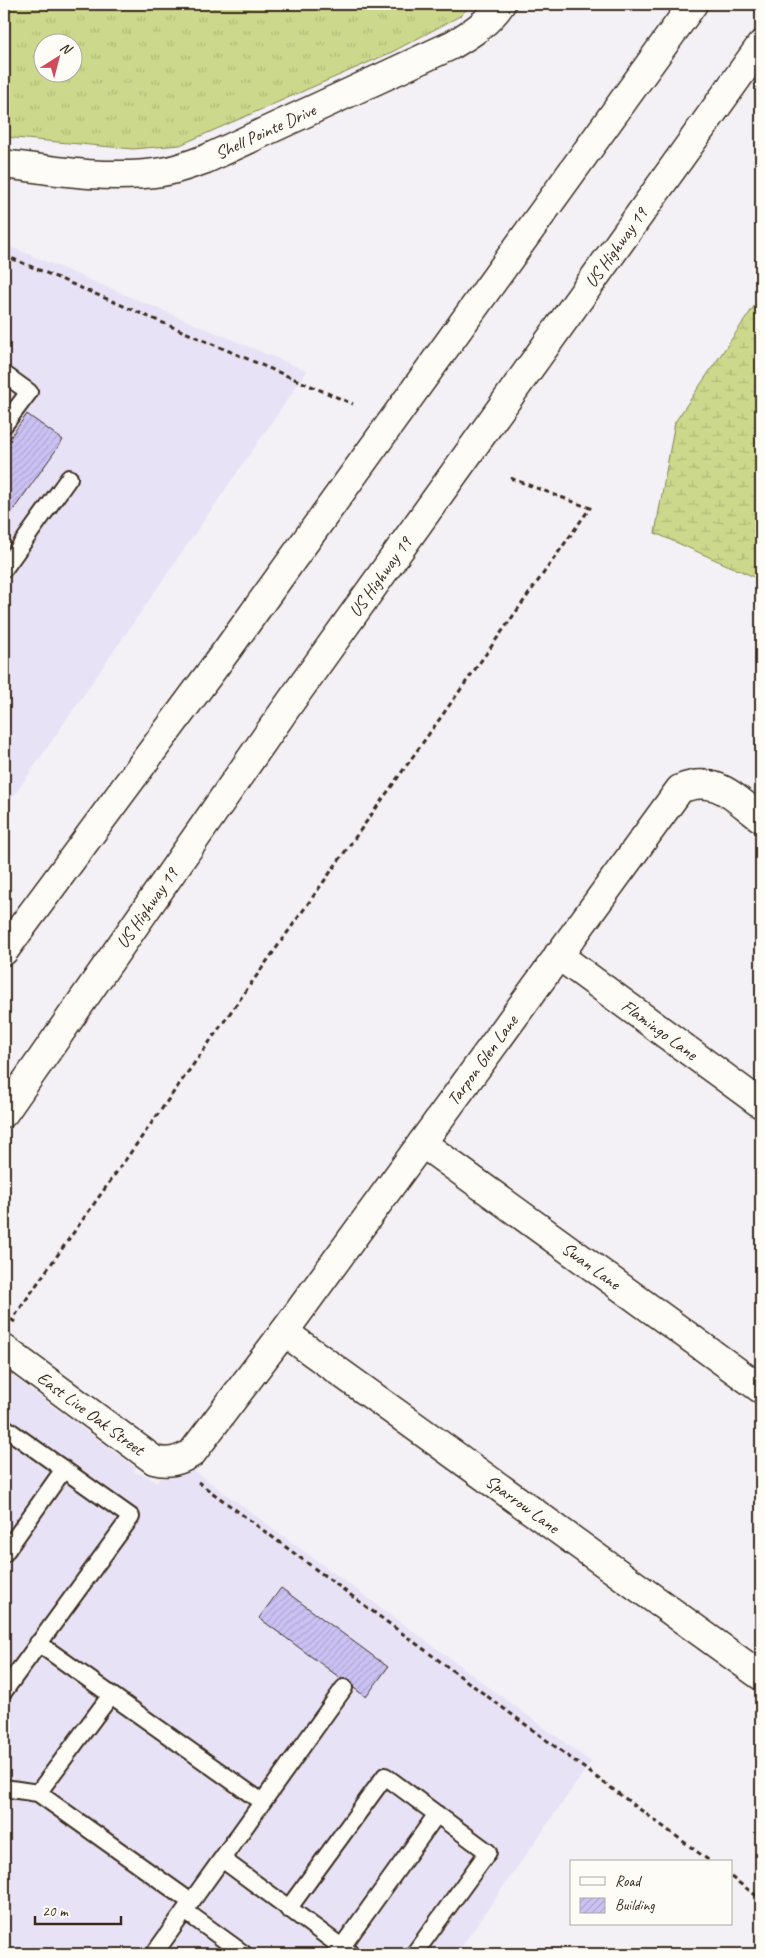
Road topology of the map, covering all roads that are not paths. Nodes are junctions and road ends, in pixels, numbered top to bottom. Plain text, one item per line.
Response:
1 (501, 4) edge
2 (693, 4) edge
3 (761, 45) edge
4 (4, 164) edge
5 (4, 374) edge
6 (4, 425) edge
7 (69, 478) dead end
8 (4, 569) edge
9 (761, 818) edge
10 (29, 918) junction
11 (4, 951) edge
12 (558, 955) junction
13 (4, 966) edge
14 (761, 1104) edge
15 (4, 1113) edge
16 (422, 1143) junction
17 (284, 1332) junction
18 (4, 1349) edge
19 (761, 1389) edge
20 (4, 1427) edge
21 (154, 1460) joint
22 (64, 1470) junction
23 (4, 1554) edge
24 (38, 1643) junction
25 (757, 1665) edge
26 (344, 1688) dead end
27 (4, 1691) edge
28 (111, 1695) junction
29 (4, 1788) edge
30 (38, 1793) junction
31 (262, 1802) junction
32 (437, 1814) junction
33 (222, 1859) junction
34 (188, 1906) junction
35 (288, 1908) junction
36 (346, 1951) edge
37 (154, 1954) edge
38 (244, 1954) edge
39 (414, 1954) edge

1 - 4 main road, Shell Pointe Drive
2 - 10 main road
3 - 15 main road, US Highway 19
5 - 6 lane
7 - 8 lane
9 - 12 main road, Tarpon Glen Lane
10 - 11 main road
10 - 13 main road
12 - 14 main road, Flamingo Lane
12 - 16 main road, Tarpon Glen Lane
16 - 17 main road, Tarpon Glen Lane
16 - 19 main road, Swan Lane
17 - 21 main road, Tarpon Glen Lane
17 - 25 main road, Sparrow Lane
18 - 21 main road, East Live Oak Street
20 - 22 lane
22 - 23 lane
22 - 24 lane
24 - 27 lane
24 - 28 lane
26 - 31 lane
28 - 30 lane
28 - 31 lane
29 - 30 lane
30 - 34 lane
31 - 33 lane
32 - 35 lane
32 - 36 lane
32 - 39 lane
33 - 34 lane
33 - 35 lane
34 - 37 lane
34 - 38 lane
35 - 36 lane

